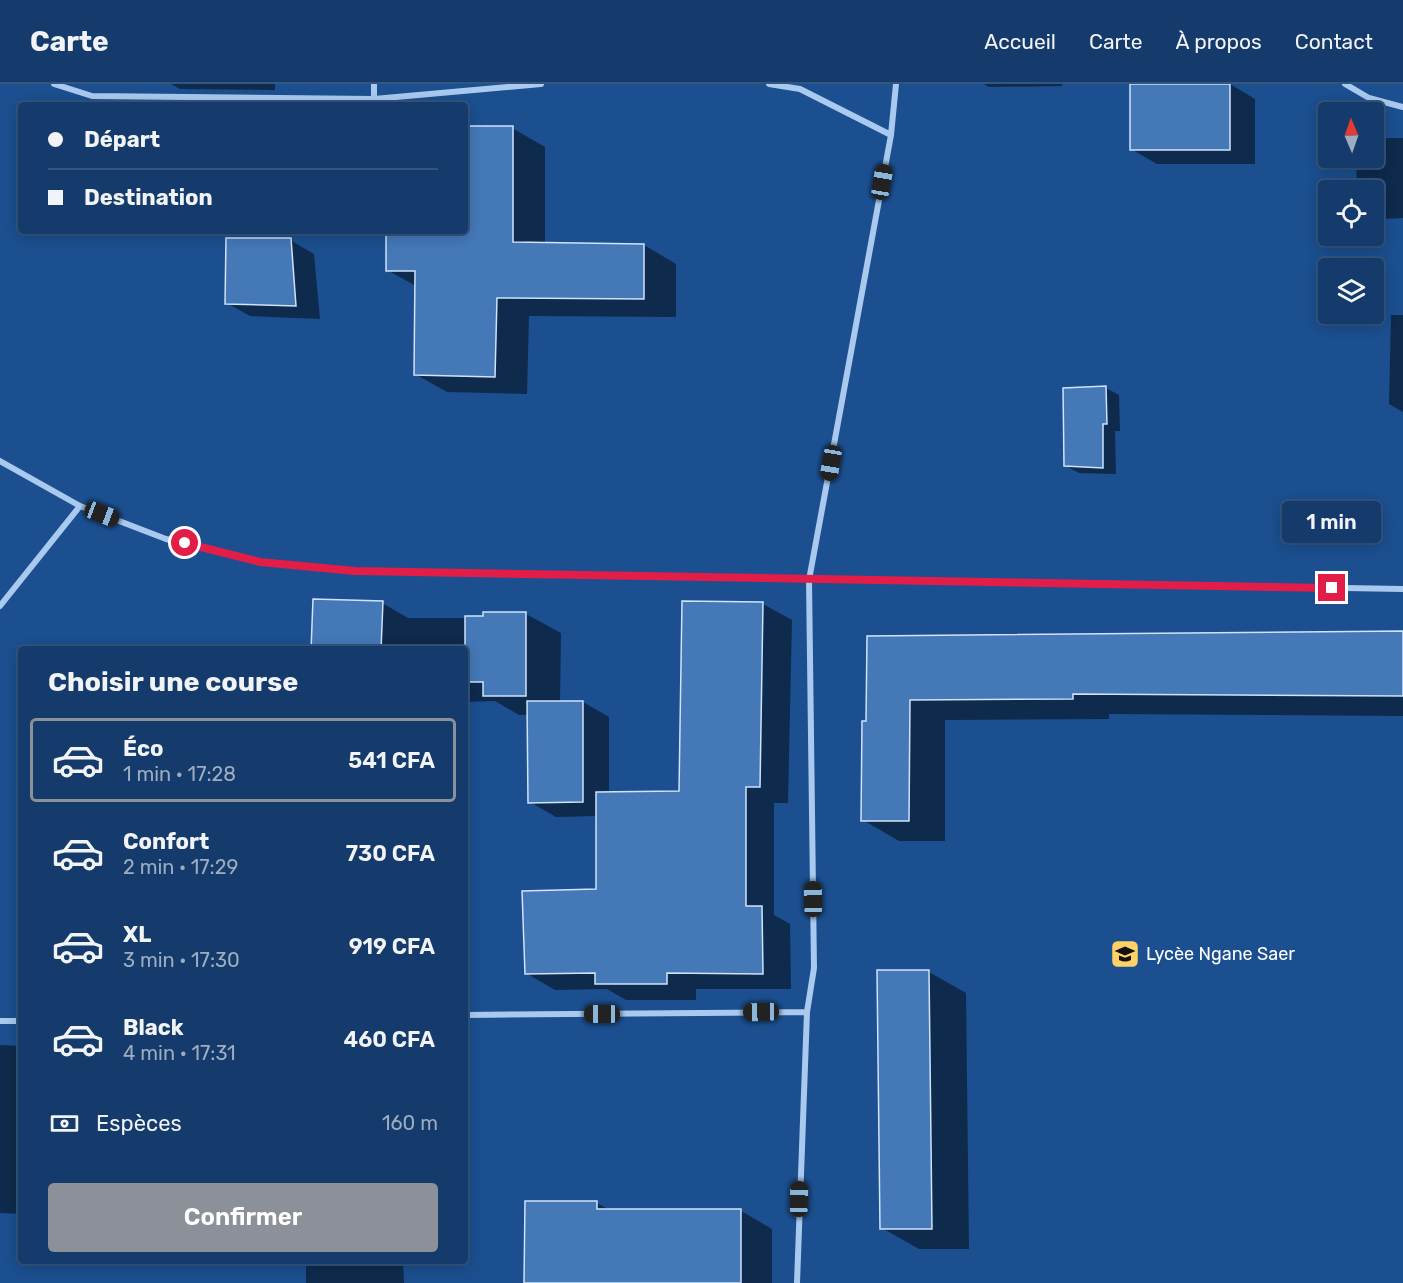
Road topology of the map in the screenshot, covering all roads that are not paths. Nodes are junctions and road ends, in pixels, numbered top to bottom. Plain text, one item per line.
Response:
1 (54, 84) edge
2 (374, 84) edge
3 (541, 84) edge
4 (769, 84) edge
5 (896, 84) edge
6 (1345, 84) edge
7 (374, 99) junction
8 (1403, 107) edge
9 (891, 135) junction
10 (0, 461) edge
11 (80, 507) junction
12 (809, 580) junction
13 (1403, 589) edge
14 (0, 606) edge
15 (807, 1012) junction
16 (468, 1015) edge
17 (18, 1020) edge
18 (0, 1021) edge
19 (797, 1283) edge

1 - 7 street
2 - 7 street
3 - 7 street
4 - 9 street
5 - 9 street
6 - 8 street
9 - 12 street
10 - 11 street
11 - 12 street
11 - 14 street
12 - 13 street
12 - 15 street
15 - 16 street
15 - 19 street
17 - 18 street

